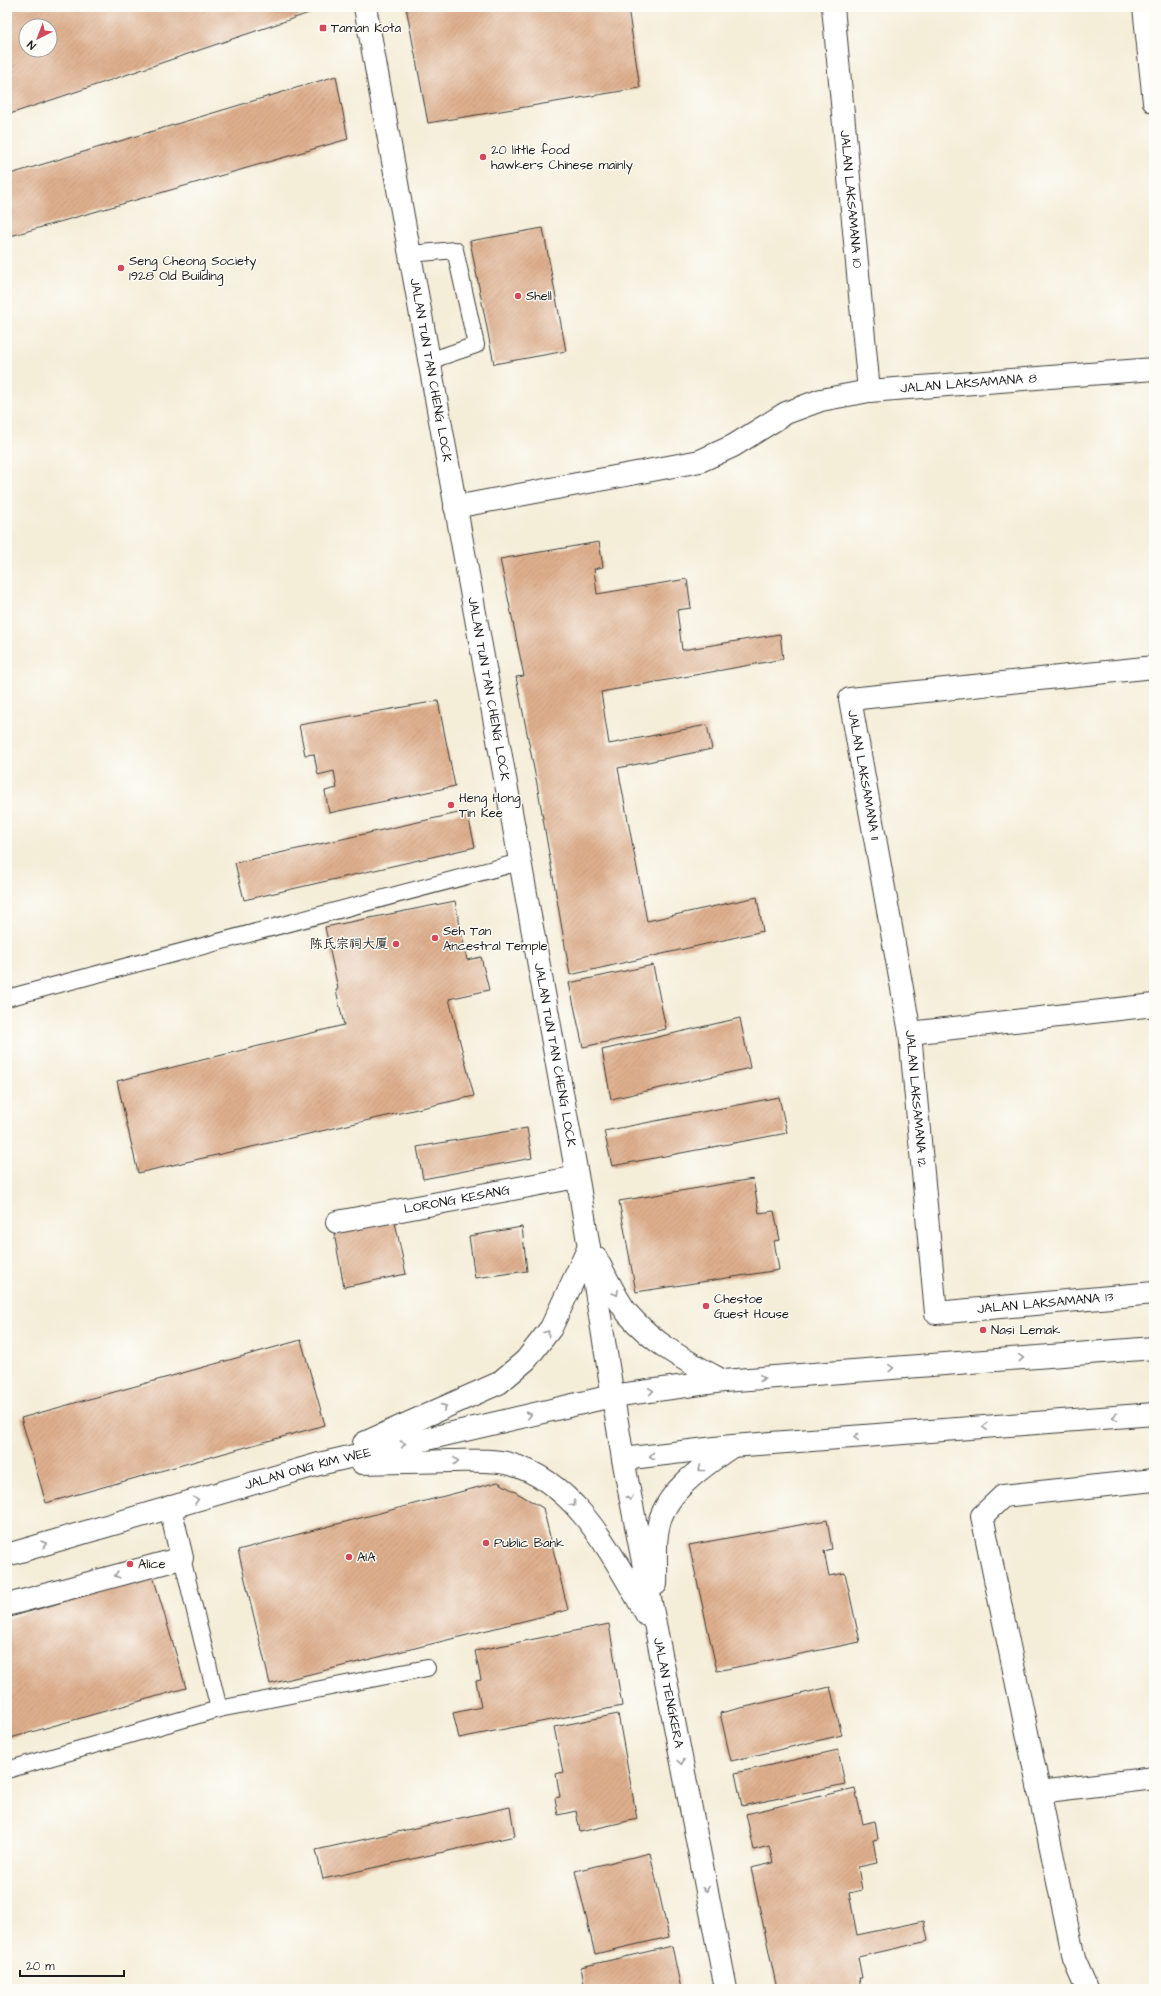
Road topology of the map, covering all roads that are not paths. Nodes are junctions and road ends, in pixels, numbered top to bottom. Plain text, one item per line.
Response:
1 (365, 7) edge
2 (833, 7) edge
3 (1144, 7) edge
4 (1154, 102) edge
5 (410, 254) junction
6 (429, 361) junction
7 (1154, 369) edge
8 (869, 391) junction
9 (455, 507) junction
10 (1154, 666) edge
11 (520, 862) junction
12 (7, 998) edge
13 (1154, 1005) edge
14 (910, 1033) junction
15 (577, 1177) junction
16 (337, 1222) dead end
17 (590, 1247) junction
18 (1154, 1292) edge
19 (936, 1313) joint
20 (1154, 1348) edge
21 (723, 1381) junction
22 (612, 1396) junction
23 (1154, 1414) edge
24 (732, 1446) junction
25 (623, 1459) junction
26 (319, 1464) junction
27 (1154, 1480) edge
28 (170, 1507) junction
29 (7, 1555) edge
30 (182, 1558) junction
31 (7, 1605) edge
32 (655, 1628) junction
33 (427, 1668) dead end
34 (219, 1709) junction
35 (7, 1770) edge
36 (1154, 1778) edge
37 (1039, 1792) junction
38 (726, 1989) edge
39 (1087, 1989) edge

1 - 5 main road, JALAN TUN TAN CHENG LOCK
2 - 8 main road, JALAN LAKSAMANA 10
3 - 4 main road
5 - 6 main road, JALAN TUN TAN CHENG LOCK
5 - 6 lane
6 - 9 main road, JALAN TUN TAN CHENG LOCK
7 - 8 main road, JALAN LAKSAMANA 8
8 - 9 main road, JALAN LAKSAMANA 8
9 - 11 main road, JALAN TUN TAN CHENG LOCK
10 - 14 main road, JALAN LAKSAMANA 11
11 - 12 lane
11 - 15 main road, JALAN TUN TAN CHENG LOCK
13 - 14 main road, JALAN LAKSAMANA 12
14 - 19 main road, JALAN LAKSAMANA 12
15 - 16 main road, LORONG KESANG
15 - 17 main road, JALAN TUN TAN CHENG LOCK
17 -> 21 main road
17 - 22 main road, JALAN TUN TAN CHENG LOCK
26 -> 17 main road
18 - 19 main road, JALAN LAKSAMANA 13
21 -> 20 main road, JALAN ONG KIM WEE
22 -> 21 main road, JALAN ONG KIM WEE
22 - 25 main road, JALAN TENGKERA
26 -> 22 main road, JALAN ONG KIM WEE
23 -> 24 main road
24 -> 25 main road
24 -> 32 main road
25 -> 32 main road, JALAN TENGKERA
28 -> 26 main road, JALAN ONG KIM WEE
26 -> 32 main road
27 - 37 main road
29 -> 28 main road, JALAN ONG KIM WEE
28 - 30 main road
30 -> 31 main road
30 - 34 lane
32 -> 38 main road, JALAN TENGKERA
33 - 34 lane
34 - 35 lane
36 - 37 main road
37 - 39 main road

